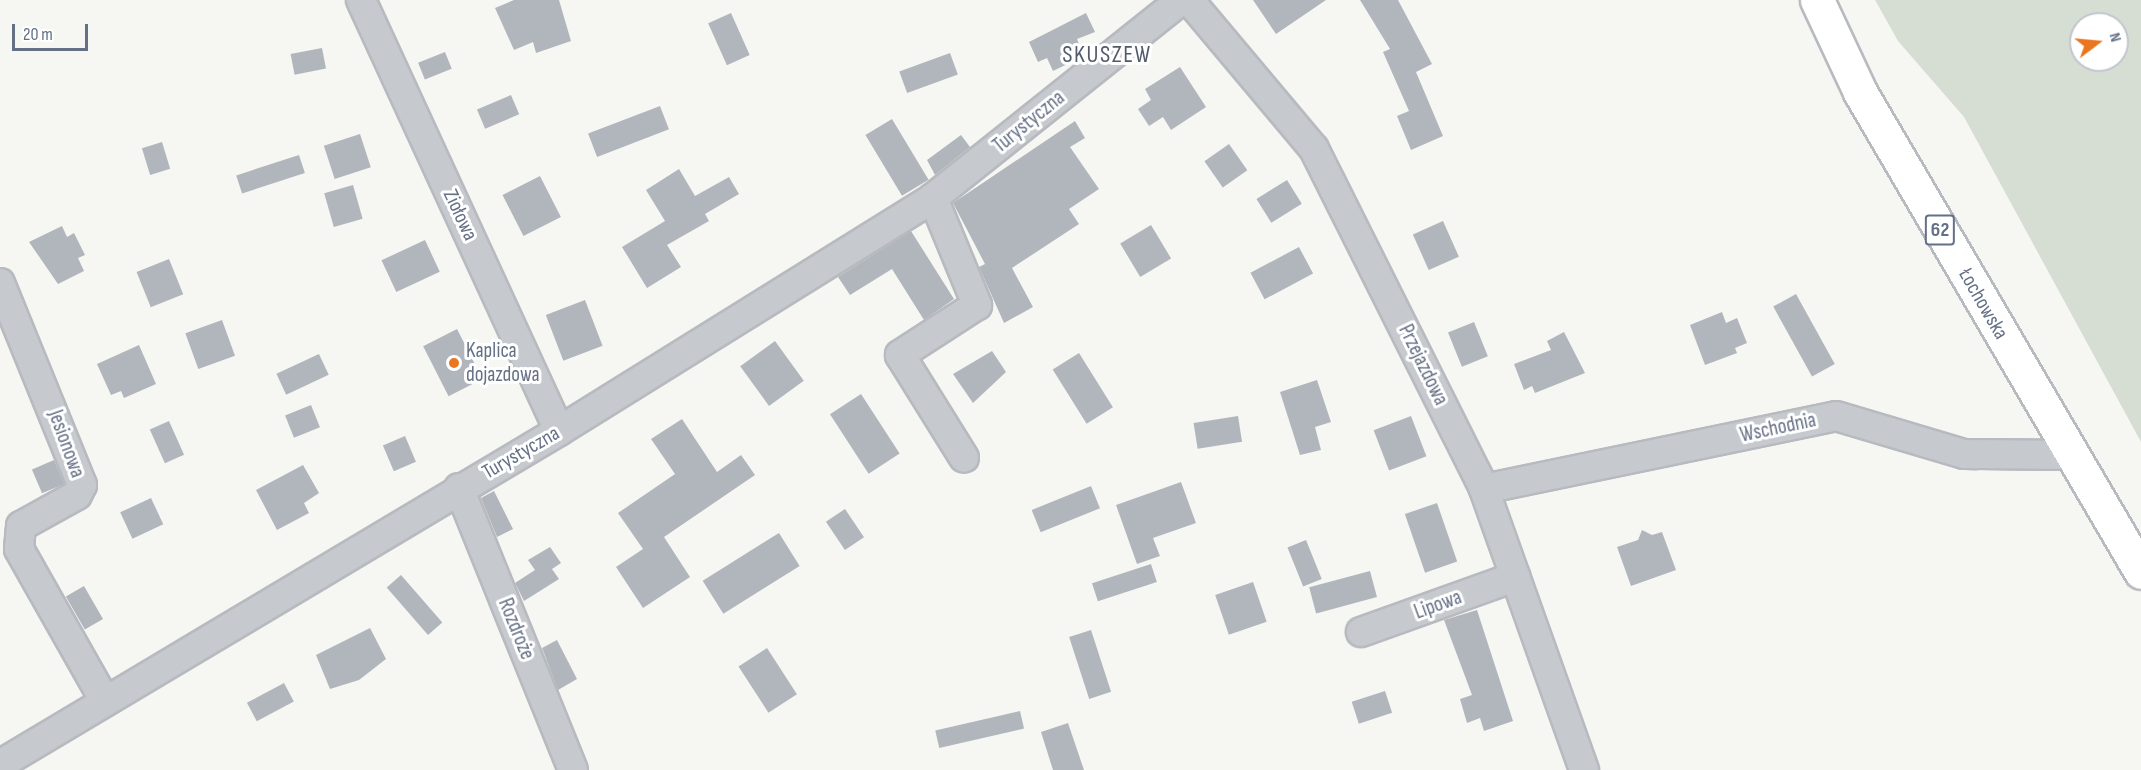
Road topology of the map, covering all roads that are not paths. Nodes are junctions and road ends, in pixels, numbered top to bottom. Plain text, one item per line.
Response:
1 (361, 0) edge
2 (1181, 0) edge
3 (1189, 0) edge
4 (1817, 0) edge
5 (933, 198) junction
6 (0, 283) edge
7 (559, 431) junction
8 (2072, 455) junction
9 (964, 458) dead end
10 (459, 488) junction
11 (1484, 489) junction
12 (2141, 572) edge
13 (1515, 578) junction
14 (1361, 632) dead end
15 (105, 701) junction
16 (1, 764) edge
17 (573, 770) edge
18 (1584, 770) edge

1 - 7 street, Ziołowa
2 - 5 street, Turystyczna
3 - 11 street, Przejazdowa
4 - 8 main road, Łochowska / 62
5 - 7 street, Turystyczna
5 - 9 street
6 - 15 street, Jesionowa
7 - 10 street, Turystyczna
8 - 11 street, Wschodnia
8 - 12 main road, Łochowska / 62
10 - 15 street, Turystyczna
10 - 17 street, Rozdroże
11 - 13 street, Przejazdowa
13 - 14 street, Lipowa
13 - 18 street, Przejazdowa
15 - 16 street, Turystyczna

